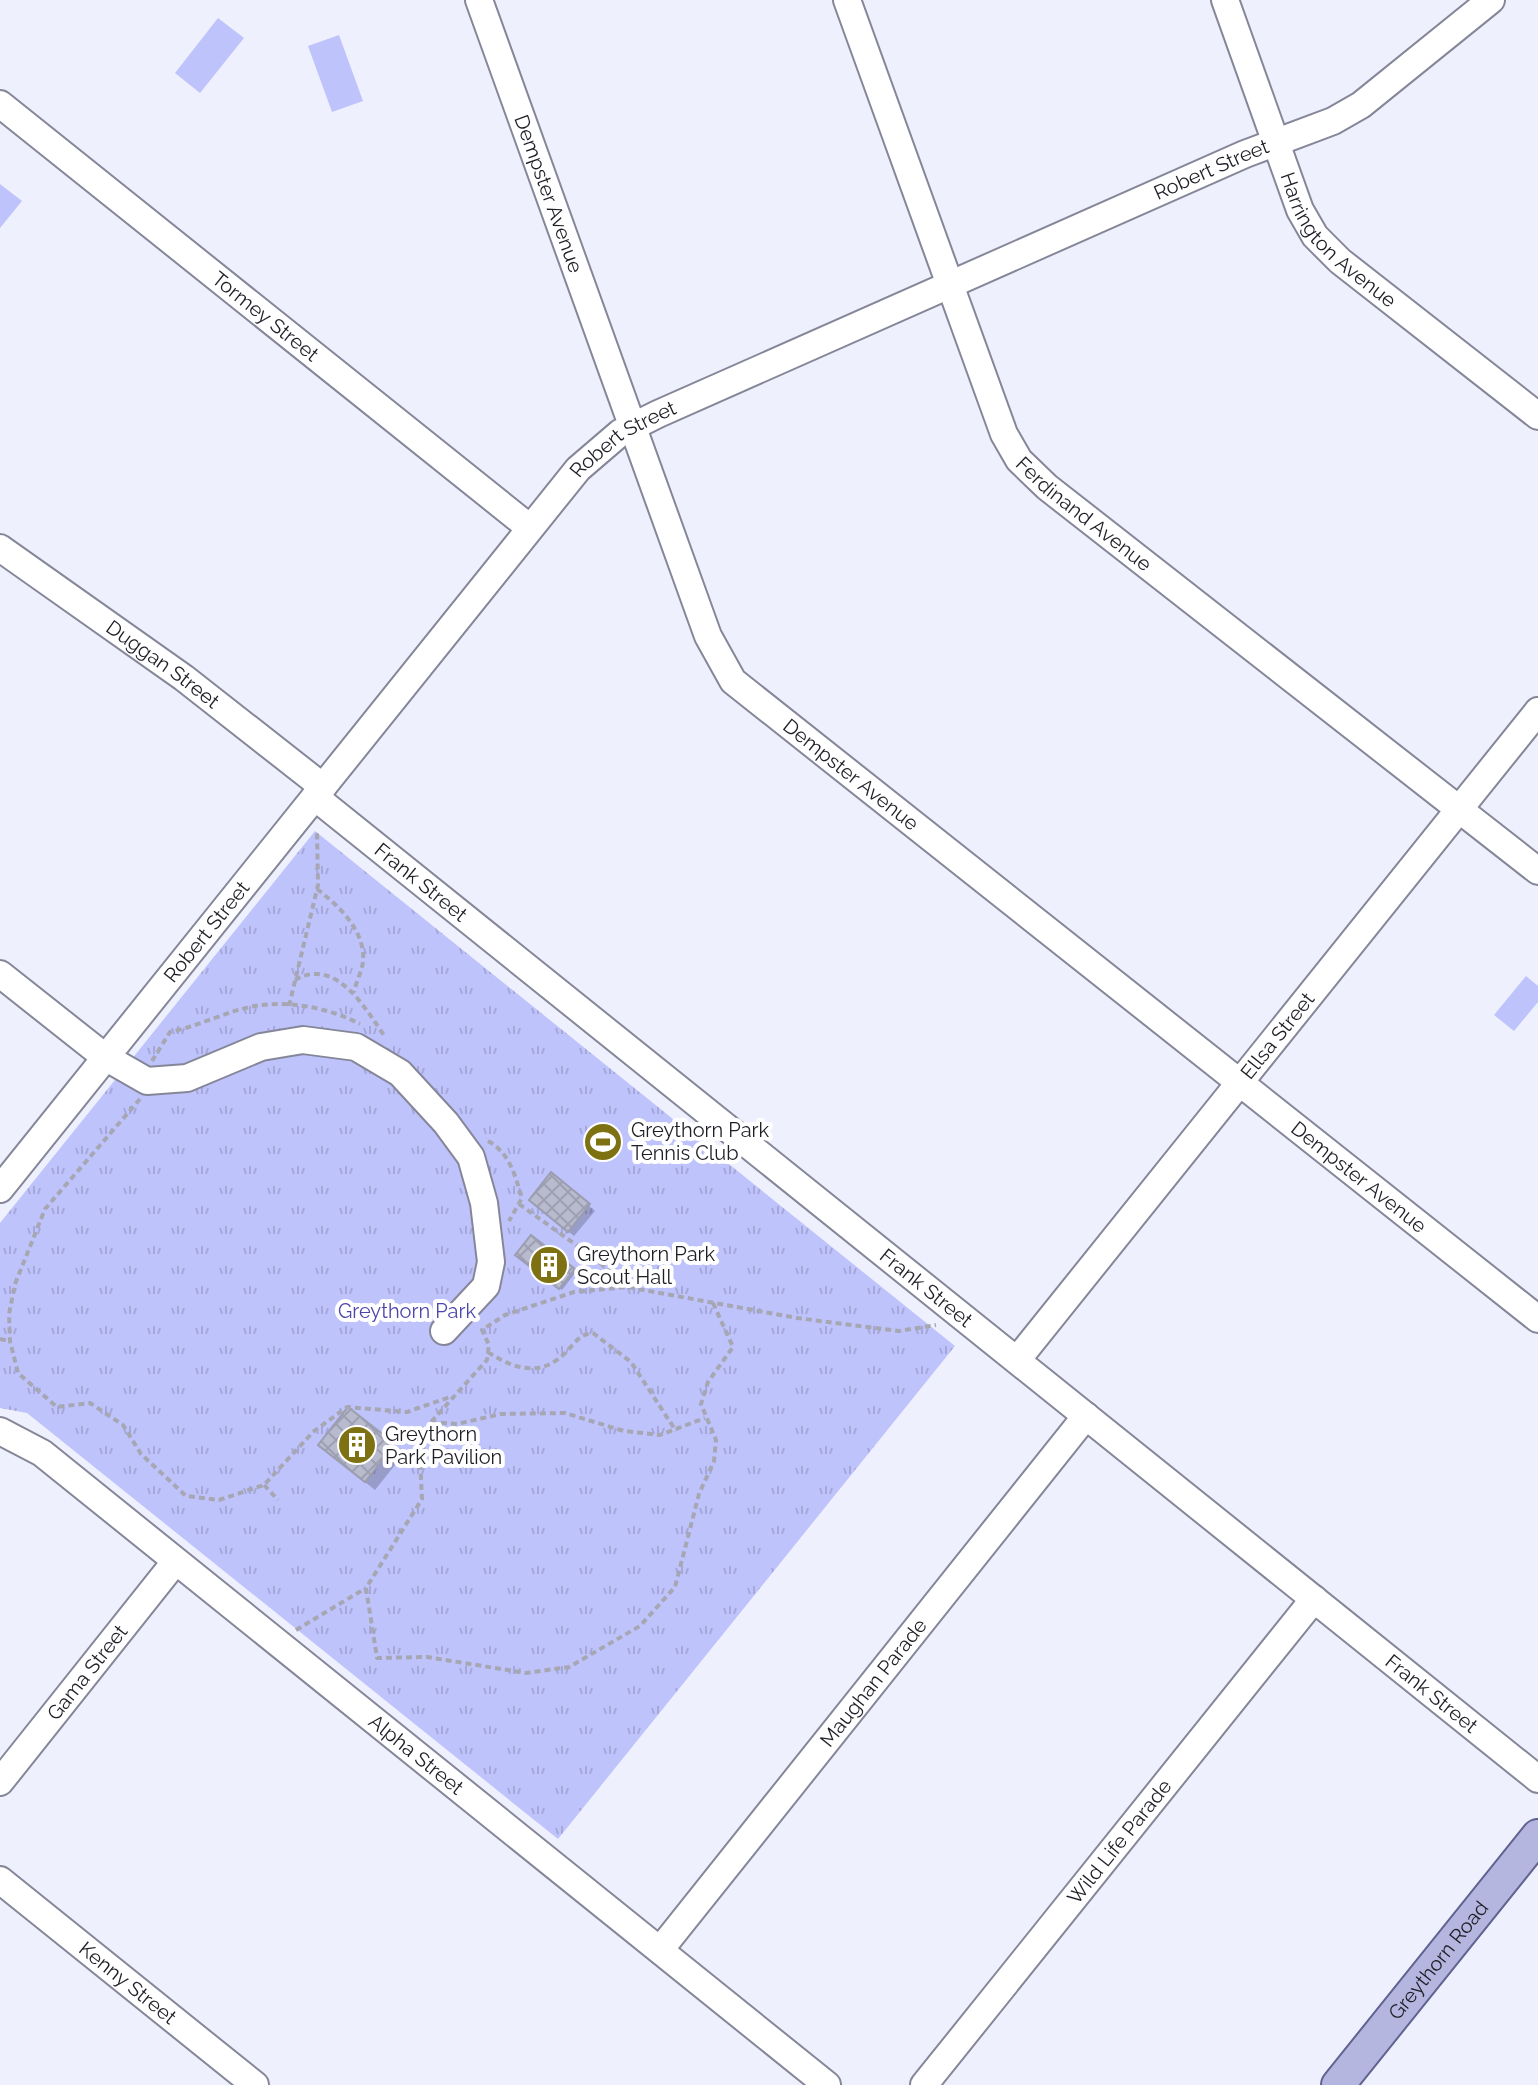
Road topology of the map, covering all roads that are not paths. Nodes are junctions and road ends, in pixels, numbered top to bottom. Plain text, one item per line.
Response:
1 (479, 0) edge
2 (847, 0) edge
3 (1225, 0) edge
4 (1491, 0) edge
5 (0, 104) edge
6 (1276, 143) junction
7 (951, 284) junction
8 (1538, 416) edge
9 (632, 426) junction
10 (530, 528) junction
11 (0, 548) edge
12 (1538, 711) edge
13 (319, 792) junction
14 (1460, 809) junction
15 (1538, 871) edge
16 (0, 974) edge
17 (105, 1057) junction
18 (1240, 1082) junction
19 (0, 1189) edge
20 (1538, 1319) edge
21 (444, 1331) dead end
22 (1017, 1360) junction
23 (1086, 1416) junction
24 (0, 1431) edge
25 (175, 1562) junction
26 (1314, 1599) junction
27 (1538, 1779) edge
28 (0, 1782) edge
29 (1538, 1836) edge
30 (0, 1880) edge
31 (660, 1950) junction
32 (255, 2085) edge
33 (827, 2085) edge
34 (924, 2085) edge
35 (1338, 2085) edge

1 - 9 street, Dempster Avenue
2 - 7 street, Ferdinand Avenue
3 - 6 street, Harrington Avenue
4 - 6 street, Robert Street
5 - 10 street, Tormey Street
6 - 7 street, Robert Street
6 - 8 street, Harrington Avenue
7 - 9 street, Robert Street
7 - 14 street, Ferdinand Avenue
9 - 10 street, Robert Street
9 - 18 street, Dempster Avenue
10 - 13 street, Robert Street
11 - 13 street, Duggan Street
12 - 14 street, Ellsa Street
13 - 17 street, Robert Street
13 - 22 street, Frank Street
14 - 15 street, Ferdinand Avenue
14 - 18 street, Ellsa Street
16 - 17 street
17 - 19 street, Robert Street
17 - 21 street
18 - 20 street, Dempster Avenue
18 - 22 street, Ellsa Street
22 - 23 street, Frank Street
23 - 26 street, Frank Street
23 - 31 street, Maughan Parade
24 - 25 street, Alpha Street
25 - 28 street, Gama Street
25 - 31 street, Alpha Street
26 - 27 street, Frank Street
26 - 34 street, Wild Life Parade
29 - 35 main road, Greythorn Road
30 - 32 street, Kenny Street
31 - 33 street, Alpha Street

